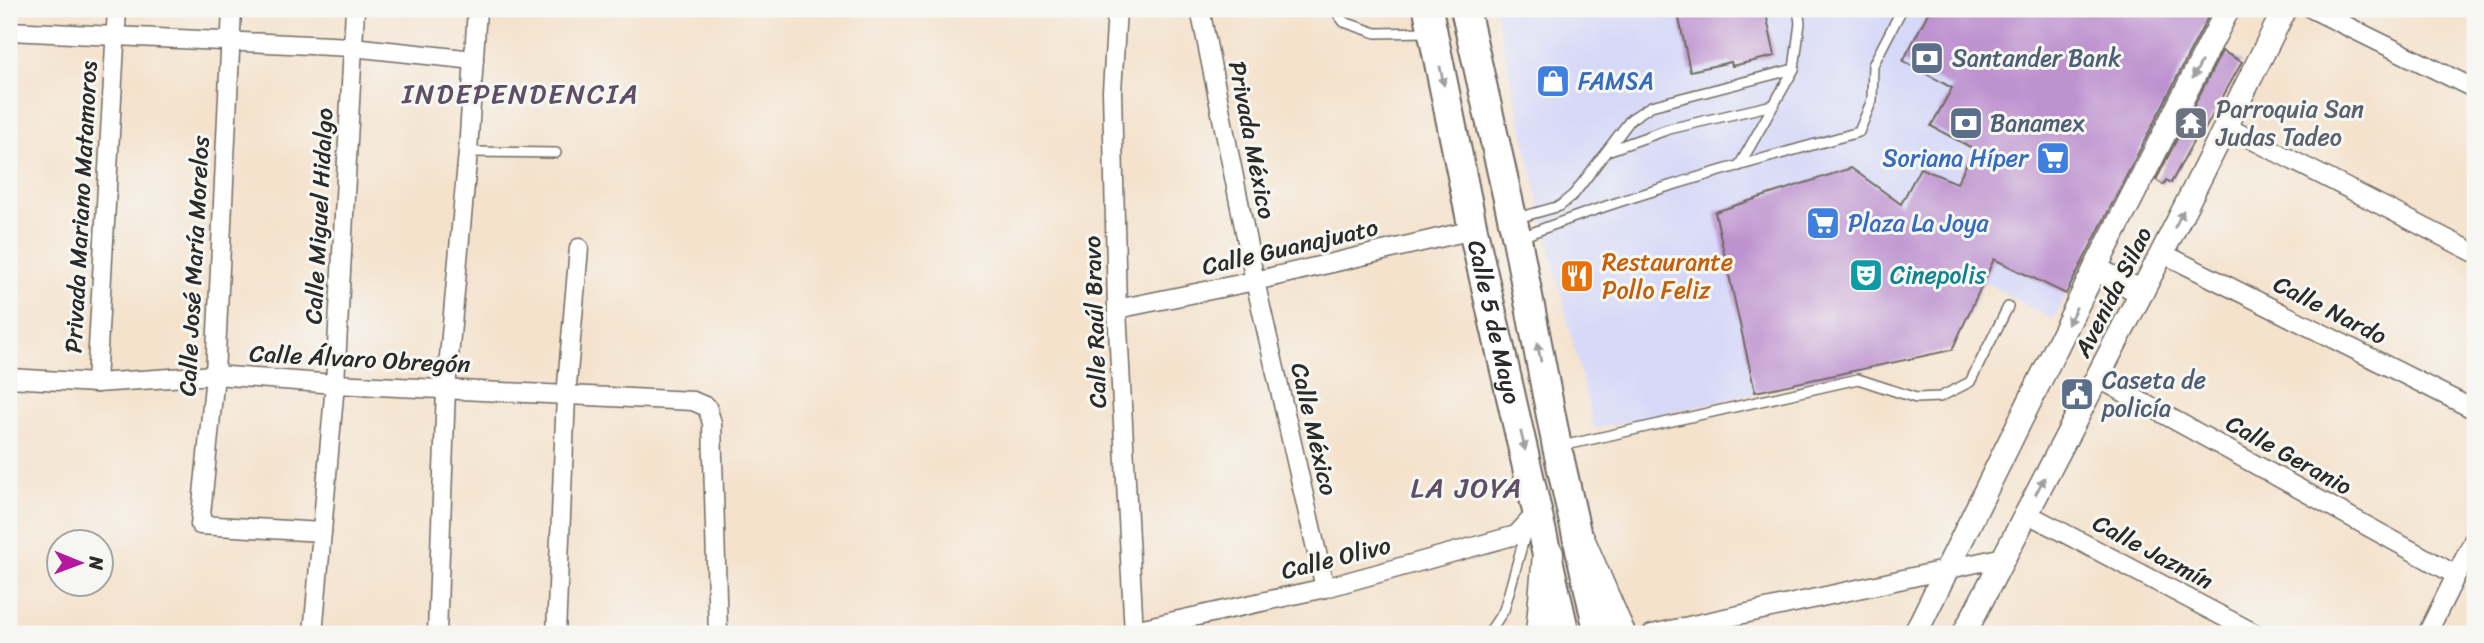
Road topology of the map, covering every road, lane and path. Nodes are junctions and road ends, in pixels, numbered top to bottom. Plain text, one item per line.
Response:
1 (117, 9) edge
2 (232, 9) edge
3 (355, 9) edge
4 (477, 9) edge
5 (1117, 9) edge
6 (1200, 9) edge
7 (1334, 9) edge
8 (1465, 9) edge
9 (1798, 9) edge
10 (1902, 9) edge
11 (2228, 9) edge
12 (2285, 9) edge
13 (2312, 9) edge
14 (1430, 21) edge
15 (9, 31) edge
16 (116, 35) junction
17 (230, 41) junction
18 (352, 47) junction
19 (474, 60) junction
20 (1794, 69) junction
21 (2475, 89) edge
22 (1773, 105) junction
23 (2227, 127) junction
24 (1606, 151) junction
25 (468, 152) junction
26 (556, 153) dead end
27 (1739, 166) junction
28 (1515, 229) junction
29 (1474, 230) junction
30 (579, 248) dead end
31 (2162, 253) junction
32 (2475, 253) edge
33 (2095, 269) junction
34 (1255, 281) junction
35 (2142, 292) junction
36 (2008, 307) dead end
37 (1117, 309) junction
38 (215, 375) junction
39 (9, 378) edge
40 (2098, 378) junction
41 (96, 383) junction
42 (335, 384) junction
43 (446, 389) junction
44 (566, 396) junction
45 (2475, 410) edge
46 (1557, 447) junction
47 (2026, 513) junction
48 (1533, 517) junction
49 (322, 532) junction
50 (2475, 537) edge
51 (1579, 539) junction
52 (1548, 554) junction
53 (2004, 557) junction
54 (1949, 568) junction
55 (2456, 575) junction
56 (1325, 588) junction
57 (1134, 632) edge
58 (313, 634) edge
59 (437, 634) edge
60 (556, 634) edge
61 (718, 634) edge
62 (1488, 634) edge
63 (1541, 634) edge
64 (1565, 634) edge
65 (1599, 634) edge
66 (1620, 634) edge
67 (1652, 634) edge
68 (1916, 634) edge
69 (1964, 634) edge
70 (2256, 634) edge
71 (2427, 634) edge

1 - 16 street, Privada Mariano Matamoros
2 - 17 street, Calle José María Morelos
3 - 18 street, Calle Miguel Hidalgo
4 - 19 street
5 - 37 street, Calle Raúl Bravo
6 - 34 street, Privada México
7 - 14 lane
8 - 28 main road, Calle 5 de Mayo
9 - 20 lane
10 - 27 lane
11 -> 33 street, Avenida Silao
12 - 23 street, Avenida Silao
13 - 21 street
14 -> 29 main road, Calle 5 de Mayo
15 - 16 street
16 - 17 street
16 - 41 street, Privada Mariano Matamoros
17 - 18 street
17 - 38 street, Calle José María Morelos
18 - 19 street
18 - 42 street, Calle Miguel Hidalgo
19 - 25 street
20 - 22 lane
20 - 24 lane
22 - 24 lane
22 - 27 lane
31 -> 23 street, Avenida Silao
23 - 32 street
24 - 28 lane
25 - 26 lane
25 - 43 street
27 - 28 lane
46 -> 28 main road, Calle 5 de Mayo
29 - 34 street, Calle Guanajuato
29 -> 48 main road, Calle 5 de Mayo
30 - 44 street
31 - 35 street, Avenida Silao
31 - 45 street, Calle Nardo
33 - 35 street
33 -> 54 street, Avenida Silao
34 - 37 street, Calle Guanajuato
34 - 56 street, Calle México
35 - 40 street, Avenida Silao
36 - 46 lane
37 - 57 street, Calle Raúl Bravo
38 - 41 street, Calle Álvaro Obregón
38 - 42 street, Calle Álvaro Obregón
38 - 49 street, Calle José María Morelos
39 - 41 street, Calle Álvaro Obregón
47 -> 40 street, Avenida Silao
40 - 55 street, Calle Geranio
42 - 43 street, Calle Álvaro Obregón
42 - 49 street, Calle Miguel Hidalgo
43 - 44 street, Calle Álvaro Obregón
43 - 59 street
44 - 60 street
44 - 61 street, Calle Álvaro Obregón
46 - 51 main road, Calle 5 de Mayo
47 - 53 street, Avenida Silao
47 - 70 street, Calle Jazmín
48 - 52 main road, Calle 5 de Mayo
48 - 56 street, Calle Olivo
48 - 62 lane
49 - 58 street, Calle Miguel Hidalgo
50 - 55 street
51 - 65 main road, Calle 5 de Mayo
51 - 66 highway
52 - 63 highway
52 - 64 main road, Calle 5 de Mayo
53 - 54 street
53 - 69 street, Avenida Silao
54 - 67 street
54 - 68 street, Avenida Silao
55 - 71 street
56 - 57 street, Calle Olivo

